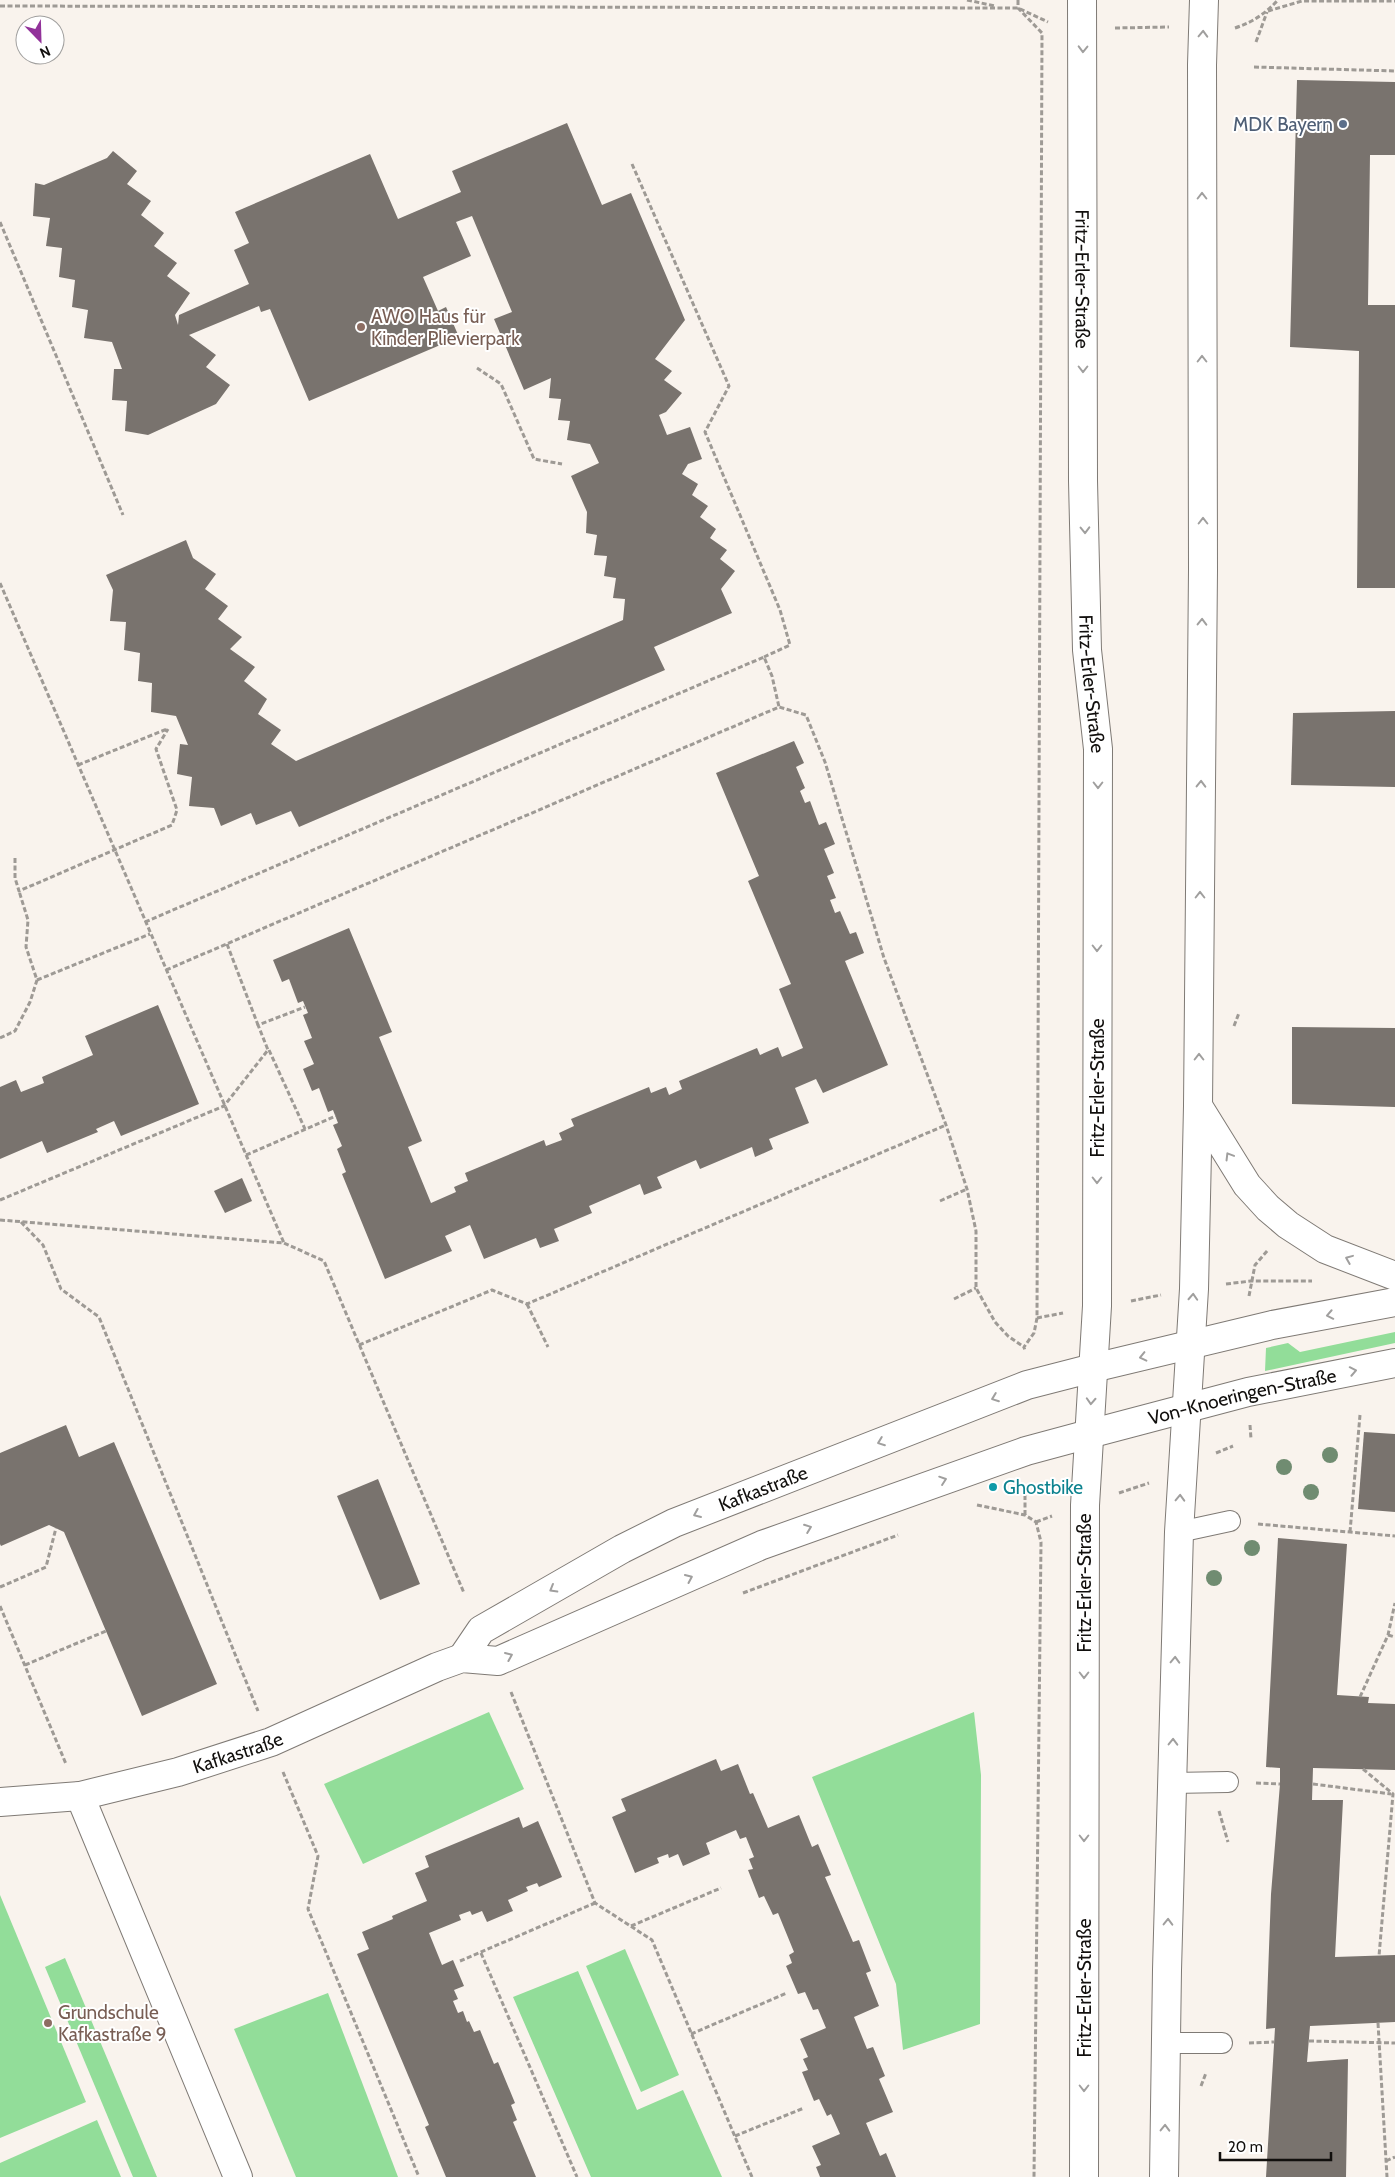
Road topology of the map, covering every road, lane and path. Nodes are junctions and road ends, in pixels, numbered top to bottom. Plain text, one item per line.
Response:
1 (967, 0) edge
2 (1018, 0) edge
3 (1082, 0) edge
4 (1204, 0) edge
5 (1278, 0) edge
6 (1395, 1) edge
7 (0, 6) edge
8 (1000, 8) junction
9 (1018, 8) junction
10 (1267, 11) junction
11 (1176, 27) dead end
12 (1108, 28) dead end
13 (1256, 42) dead end
14 (1254, 67) dead end
15 (1395, 71) edge
16 (632, 164) dead end
17 (0, 222) edge
18 (477, 368) dead end
19 (562, 464) dead end
20 (123, 515) dead end
21 (0, 583) edge
22 (764, 657) junction
23 (779, 707) junction
24 (78, 765) junction
25 (114, 849) junction
26 (15, 858) dead end
27 (19, 891) junction
28 (145, 922) junction
29 (150, 934) junction
30 (227, 944) junction
31 (166, 970) junction
32 (37, 980) junction
33 (305, 1007) dead end
34 (258, 1025) junction
35 (0, 1038) edge
36 (268, 1050) junction
37 (224, 1106) junction
38 (1198, 1106) junction
39 (336, 1116) dead end
40 (946, 1125) junction
41 (305, 1129) junction
42 (246, 1154) junction
43 (967, 1189) junction
44 (0, 1200) edge
45 (940, 1201) dead end
46 (0, 1220) edge
47 (21, 1222) junction
48 (284, 1243) junction
49 (1395, 1276) edge
50 (1251, 1281) dead end
51 (976, 1288) junction
52 (1194, 1289) junction
53 (954, 1299) dead end
54 (1395, 1302) edge
55 (527, 1304) junction
56 (1097, 1306) junction
57 (1037, 1318) junction
58 (359, 1345) junction
59 (1190, 1345) junction
60 (548, 1347) dead end
61 (1024, 1347) junction
62 (1395, 1363) edge
63 (1093, 1368) junction
64 (1027, 1385) junction
65 (1186, 1407) junction
66 (1360, 1415) dead end
67 (1089, 1434) junction
68 (1233, 1446) dead end
69 (1026, 1451) junction
70 (1182, 1470) junction
71 (1084, 1504) junction
72 (976, 1505) dead end
73 (1025, 1515) junction
74 (1230, 1521) joint
75 (1036, 1522) junction
76 (56, 1528) dead end
77 (905, 1532) dead end
78 (1179, 1532) junction
79 (1350, 1532) junction
80 (1395, 1536) edge
81 (0, 1587) edge
82 (464, 1593) dead end
83 (736, 1595) dead end
84 (1395, 1603) edge
85 (0, 1606) edge
86 (106, 1631) dead end
87 (1388, 1635) junction
88 (1395, 1637) edge
89 (462, 1658) junction
90 (25, 1665) junction
91 (513, 1696) dead end
92 (1360, 1697) dead end
93 (271, 1742) junction
94 (1363, 1769) dead end
95 (1228, 1782) dead end
96 (1172, 1783) junction
97 (1313, 1784) dead end
98 (1394, 1794) edge
99 (80, 1796) junction
100 (0, 1802) edge
101 (721, 1888) dead end
102 (595, 1904) junction
103 (630, 1926) junction
104 (481, 1952) junction
105 (1379, 1956) dead end
106 (460, 1962) dead end
107 (787, 1993) dead end
108 (1378, 2023) dead end
109 (691, 2034) junction
110 (1309, 2041) dead end
111 (1166, 2043) junction
112 (1222, 2043) dead end
113 (1395, 2043) edge
114 (1379, 2044) junction
115 (804, 2108) dead end
116 (734, 2136) junction
117 (1395, 2157) edge
118 (1386, 2161) junction
119 (238, 2177) edge
120 (419, 2177) edge
121 (577, 2177) edge
122 (752, 2177) edge
123 (1034, 2177) edge
124 (1084, 2177) edge
125 (1164, 2177) edge
126 (1387, 2177) edge

1 - 8 path
2 - 9 path
3 -> 56 main road, Fritz-Erler-Straße
38 -> 4 main road
5 - 10 path
6 - 10 path
7 - 8 path
8 - 9 path
9 - 57 path
10 - 13 path
11 - 12 path
14 - 15 path
16 - 22 path
17 - 20 path
18 - 19 path
21 - 24 path
22 - 23 path
22 - 28 path
23 - 30 path
23 - 40 path
24 - 25 path
24 - 25 path
25 - 27 path
25 - 28 path
26 - 27 path
27 - 32 path
28 - 29 path
29 - 31 path
29 - 32 path
30 - 31 path
30 - 34 path
31 - 37 path
32 - 35 path
33 - 34 path
34 - 36 path
36 - 37 path
36 - 41 path
37 - 42 path
37 - 44 path
49 -> 38 main road
38 - 52 main road
39 - 41 path
40 - 43 path
40 - 55 path
41 - 42 path
42 - 48 path
43 - 45 path
43 - 51 path
46 - 47 path
47 - 48 path
47 - 93 path
48 - 58 path
50 - 52 path
51 - 53 path
51 - 61 path
52 - 56 path
59 -> 52 main road
54 -> 59 main road
55 - 58 path
55 - 60 path
56 - 57 path
56 - 63 main road, Fritz-Erler-Straße
57 - 61 path
58 - 82 path
59 -> 63 main road
59 - 65 main road
61 - 64 path
65 -> 62 main road, Von-Knoeringen-Straße
63 - 64 main road, Kafkastraße
63 -> 67 main road, Fritz-Erler-Straße
64 -> 89 main road, Kafkastraße
65 - 67 main road, Von-Knoeringen-Straße
65 - 70 main road
66 - 79 path
67 - 69 main road, Kafkastraße
67 - 71 main road, Fritz-Erler-Straße
68 - 70 path
69 - 73 path
89 -> 69 main road, Kafkastraße
70 - 71 path
78 -> 70 main road
71 - 75 path
71 -> 124 main road, Fritz-Erler-Straße
72 - 73 path
73 - 75 path
74 - 78 lane
74 - 79 path
75 - 123 path
76 - 81 path
77 - 83 path
96 -> 78 main road
79 - 80 path
84 - 87 path
85 - 90 path
86 - 90 path
87 - 88 path
87 - 92 path
89 - 93 main road, Kafkastraße
90 - 99 path
91 - 102 path
93 - 99 main road, Kafkastraße
93 - 120 path
94 - 98 path
95 - 96 lane
111 -> 96 main road
97 - 98 path
98 - 105 path
99 - 100 main road, Kafkastraße
99 - 119 main road
101 - 103 path
102 - 103 path
102 - 104 path
103 - 109 path
104 - 106 path
104 - 121 path
107 - 109 path
108 - 114 path
109 - 116 path
110 - 114 path
111 - 112 lane
125 -> 111 main road
113 - 114 path
114 - 118 path
115 - 116 path
116 - 122 path
117 - 118 path
118 - 126 path

